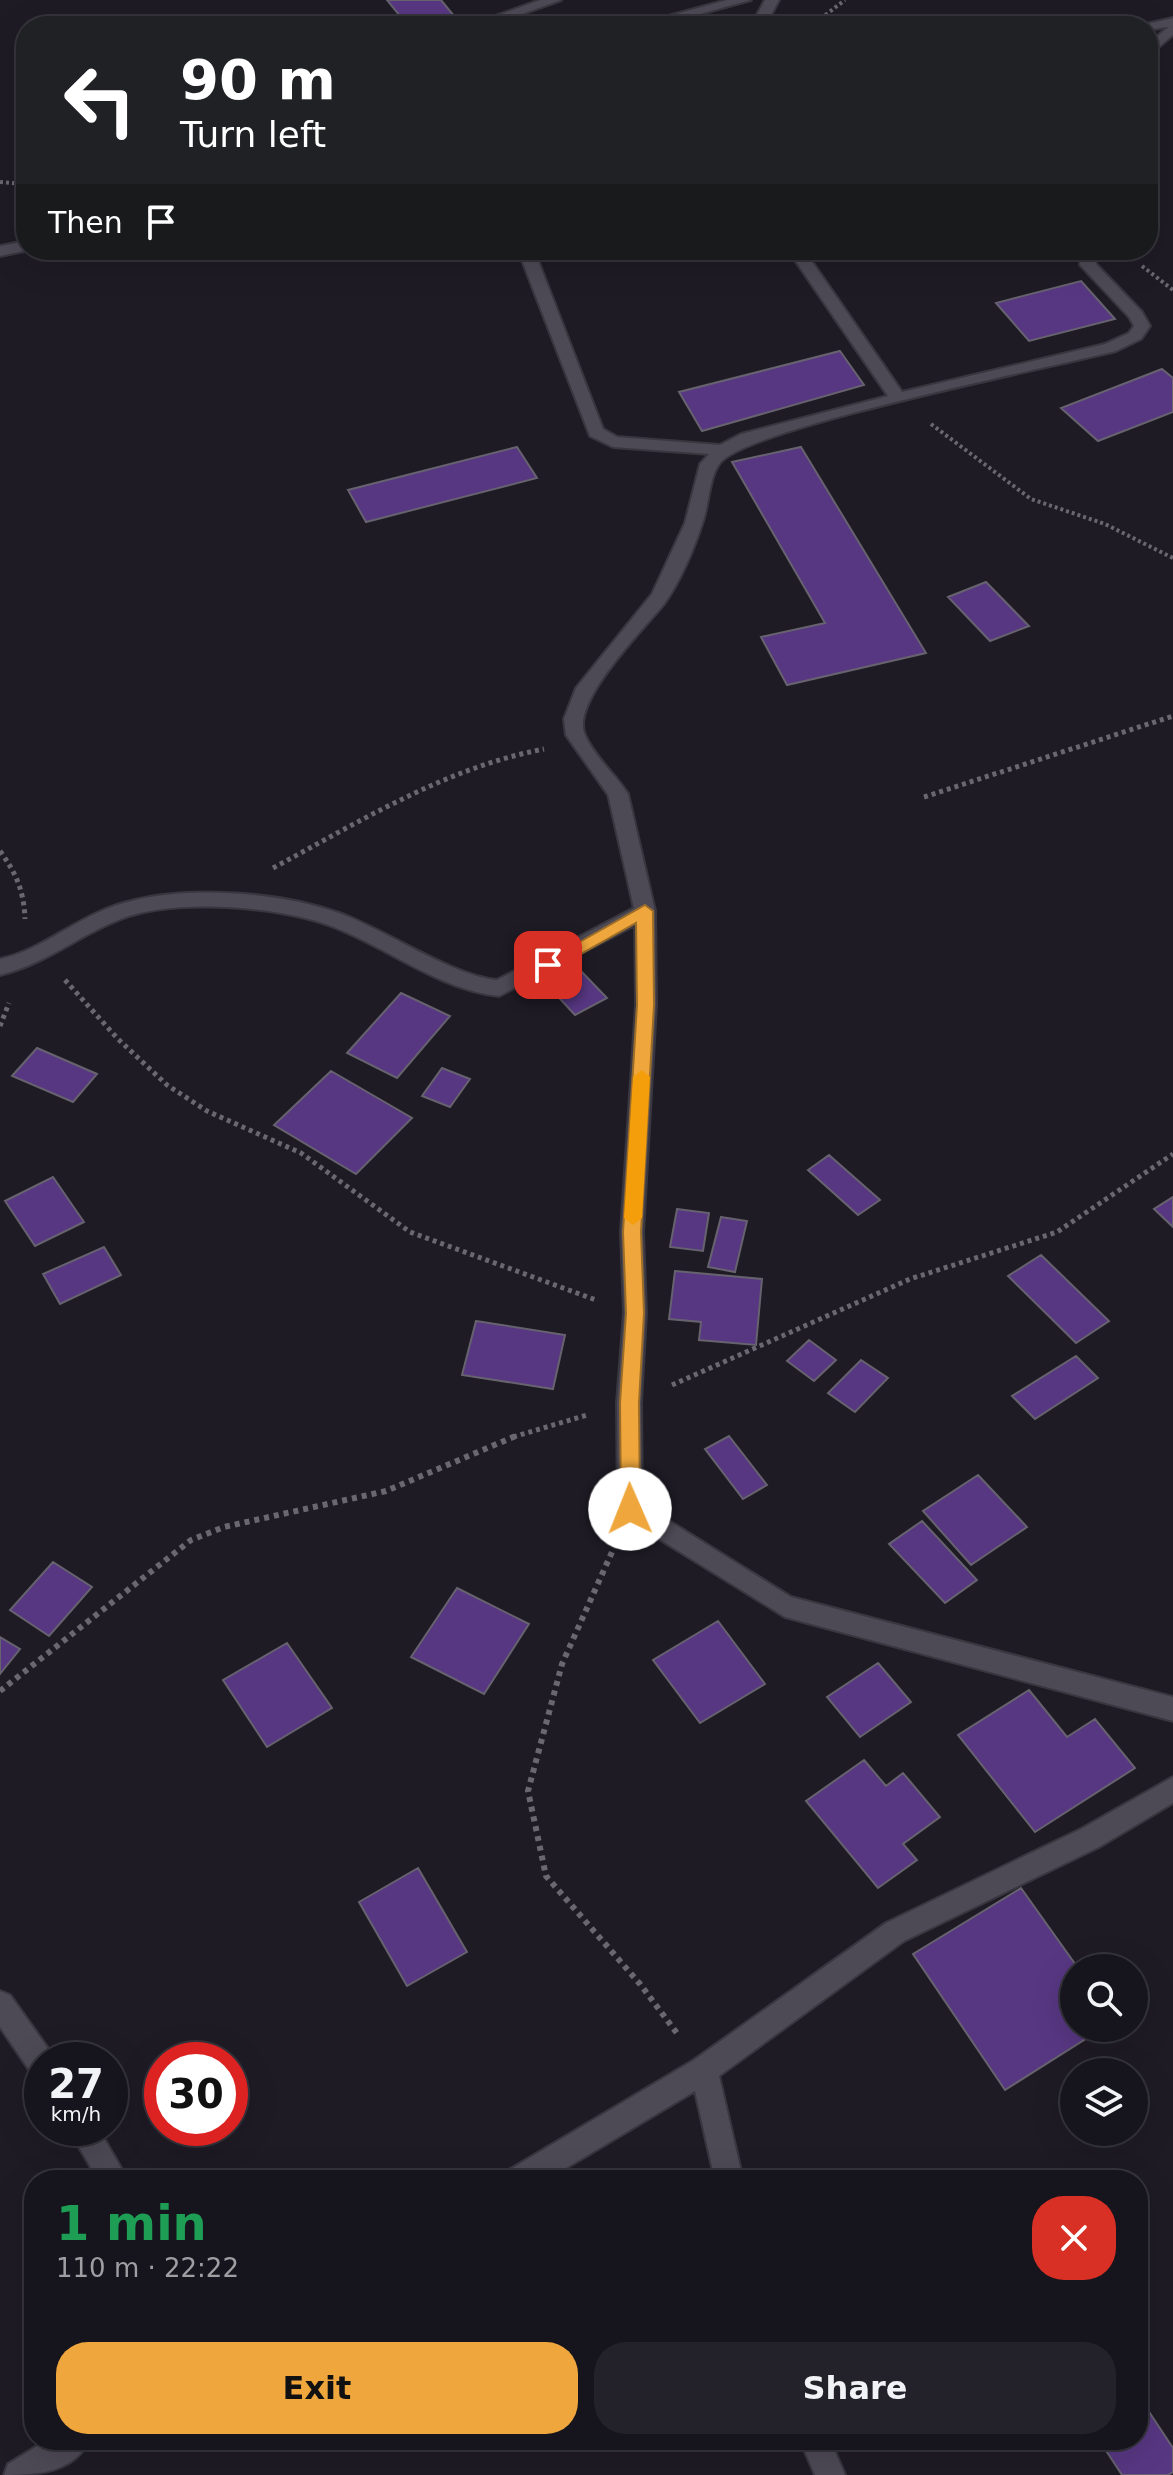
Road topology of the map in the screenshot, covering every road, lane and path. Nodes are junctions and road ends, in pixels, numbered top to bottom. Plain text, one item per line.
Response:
1 (554, 0) edge
2 (744, 0) edge
3 (845, 0) edge
4 (505, 16) edge
5 (679, 16) edge
6 (824, 16) edge
7 (1173, 24) edge
8 (1158, 41) edge
9 (530, 260) edge
10 (803, 260) edge
11 (1088, 260) edge
12 (1137, 262) dead end
13 (1173, 290) edge
14 (898, 398) junction
15 (723, 450) junction
16 (1173, 558) edge
17 (1173, 716) edge
18 (575, 735) junction
19 (924, 797) dead end
20 (0, 851) edge
21 (227, 903) junction
22 (645, 911) junction
23 (44, 956) junction
24 (24, 963) junction
25 (0, 967) edge
26 (1173, 1154) edge
27 (635, 1313) junction
28 (629, 1403) junction
29 (630, 1509) junction
30 (0, 1691) edge
31 (1173, 1709) edge
32 (1173, 1789) edge
33 (0, 2004) edge
34 (27, 2042) edge
35 (704, 2070) junction
36 (93, 2146) edge
37 (108, 2170) edge
38 (536, 2170) edge
39 (727, 2170) edge
40 (58, 2450) edge
41 (819, 2450) edge
42 (19, 2475) edge
43 (830, 2475) edge

1 - 4 street
2 - 5 street
3 - 6 path
7 - 8 street
9 - 15 street
10 - 14 street
11 - 14 street
12 - 13 path
14 - 15 street
14 - 16 path
15 - 18 street
17 - 19 path
18 - 21 path
18 - 22 street
20 - 24 path
21 - 22 street
21 - 23 street
22 - 27 street
23 - 24 street
23 - 27 path
24 - 25 street
26 - 28 path
27 - 28 street
28 - 29 street
28 - 30 path
29 - 31 street
29 - 35 path
32 - 35 street
33 - 34 street
35 - 38 street
35 - 39 street
36 - 37 street
40 - 42 street
41 - 43 street

